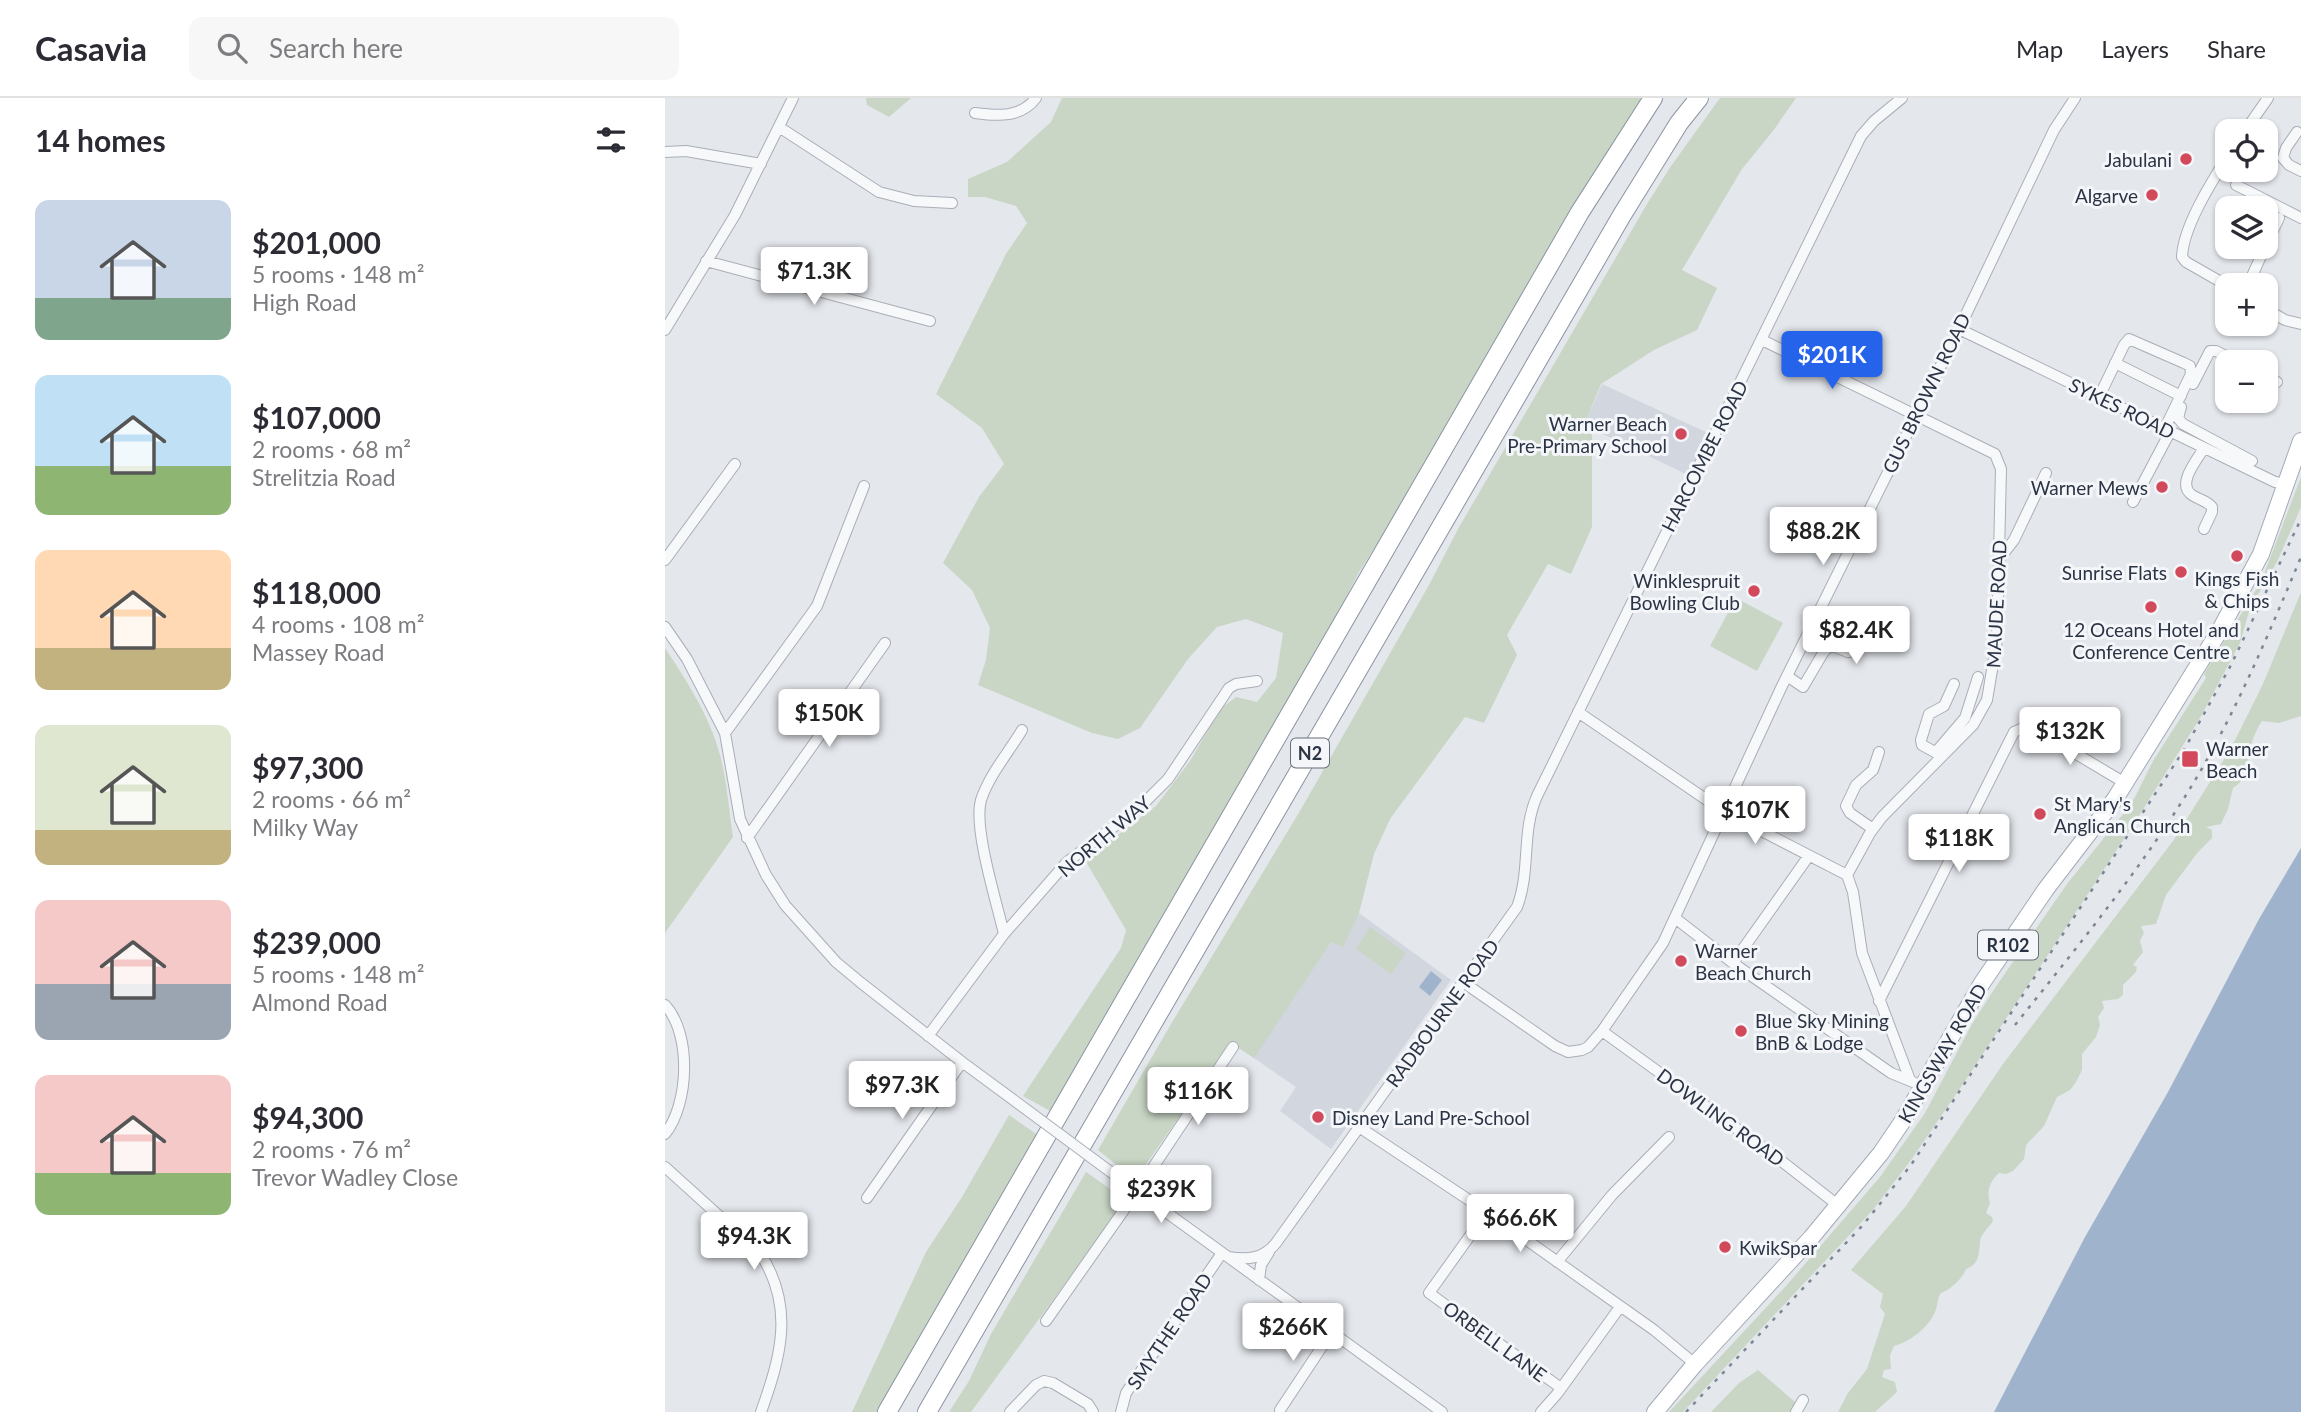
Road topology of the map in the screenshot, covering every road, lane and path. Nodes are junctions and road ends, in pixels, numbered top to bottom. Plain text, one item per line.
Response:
1 (793, 98) edge
2 (1036, 98) edge
3 (1653, 98) edge
4 (1699, 98) edge
5 (1902, 98) edge
6 (2075, 98) edge
7 (2268, 98) edge
8 (975, 113) dead end
9 (2253, 119) edge
10 (779, 127) junction
11 (2297, 132) dead end
12 (665, 152) edge
13 (761, 164) junction
14 (2301, 171) edge
15 (2215, 178) edge
16 (2236, 185) dead end
17 (951, 204) dead end
18 (2301, 218) edge
19 (706, 261) junction
20 (2215, 279) edge
21 (2278, 316) edge
22 (930, 321) dead end
23 (2301, 324) edge
24 (1959, 329) junction
25 (665, 330) edge
26 (1762, 341) junction
27 (2215, 351) edge
28 (2115, 363) junction
29 (2094, 395) junction
30 (2182, 396) junction
31 (1915, 416) junction
32 (2167, 431) junction
33 (2200, 433) junction
34 (2301, 441) edge
35 (2199, 446) junction
36 (2252, 461) dead end
37 (735, 464) dead end
38 (2046, 473) dead end
39 (2287, 484) junction
40 (864, 486) dead end
41 (2133, 502) dead end
42 (2204, 529) dead end
43 (2000, 559) junction
44 (665, 560) edge
45 (1874, 613) dead end
46 (665, 628) edge
47 (885, 642) dead end
48 (1787, 676) junction
49 (1978, 677) dead end
50 (1257, 681) dead end
51 (1954, 684) dead end
52 (1578, 712) junction
53 (1023, 730) dead end
54 (725, 733) junction
55 (1879, 752) dead end
56 (1939, 754) junction
57 (2125, 783) junction
58 (1723, 811) junction
59 (1873, 829) junction
60 (747, 838) junction
61 (1808, 857) junction
62 (1847, 875) junction
63 (1675, 918) junction
64 (1004, 934) junction
65 (1733, 963) junction
66 (1463, 982) junction
67 (1879, 1001) junction
68 (665, 1005) edge
69 (1602, 1031) junction
70 (928, 1036) junction
71 (1233, 1047) dead end
72 (962, 1062) junction
73 (1917, 1083) junction
74 (1359, 1127) junction
75 (665, 1134) edge
76 (1669, 1137) dead end
77 (665, 1167) edge
78 (1138, 1190) junction
79 (867, 1198) dead end
80 (1839, 1206) junction
81 (1487, 1212) junction
82 (1270, 1250) junction
83 (1225, 1255) junction
84 (1557, 1262) junction
85 (1259, 1280) junction
86 (1620, 1307) junction
87 (1046, 1321) dead end
88 (1331, 1332) junction
89 (1695, 1364) junction
90 (1561, 1388) junction
91 (1804, 1400) dead end
92 (1280, 1410) dead end
93 (761, 1412) edge
94 (887, 1412) edge
95 (927, 1412) edge
96 (1010, 1412) edge
97 (1093, 1412) edge
98 (1121, 1412) edge
99 (1442, 1412) edge
100 (1541, 1412) edge
101 (1655, 1412) edge
102 (1796, 1412) edge

1 - 10 street
2 - 8 street
3 - 94 highway, N2
4 - 95 highway, N2
5 - 26 street, HARCOMBE ROAD
6 - 24 street, GUS BROWN ROAD
7 - 9 street
10 - 13 street
10 - 17 street
11 - 14 street
12 - 13 street
13 - 19 street
15 - 20 street
16 - 18 street
19 - 22 street
19 - 25 street
21 - 23 street
24 - 29 street, SYKES ROAD
24 - 31 street, GUS BROWN ROAD
26 - 31 street
26 - 52 street, HARCOMBE ROAD
27 - 33 street
28 - 29 street
28 - 30 street
28 - 30 street
29 - 32 street, SYKES ROAD
30 - 32 street
31 - 43 street, MAUDE ROAD
31 - 48 street, GUS BROWN ROAD
32 - 35 street, SYKES ROAD
32 - 41 street
33 - 35 street
33 - 36 street
34 - 39 main road, KINGSWAY ROAD / R102
35 - 39 street, SYKES ROAD
35 - 42 street
37 - 44 street
38 - 43 street
39 - 57 main road, KINGSWAY ROAD / R102
40 - 54 street
43 - 56 street, MAUDE ROAD
45 - 48 street
46 - 54 street
47 - 60 street
48 - 58 street, GUS BROWN ROAD
49 - 56 street
50 - 64 street, NORTH WAY
51 - 56 street
52 - 58 street
52 - 66 street, RADBOURNE ROAD
53 - 64 street
54 - 60 street
55 - 59 street
56 - 59 street, MAUDE ROAD
57 - 67 street
57 - 73 main road, KINGSWAY ROAD / R102
58 - 61 street
58 - 63 street, GUS BROWN ROAD
59 - 62 street, MAUDE ROAD
60 - 70 street
61 - 62 street
61 - 65 street
62 - 67 street
63 - 65 street
63 - 69 street, GUS BROWN ROAD
64 - 70 street, NORTH WAY
65 - 73 street
66 - 69 street, GUS BROWN ROAD
66 - 74 street, RADBOURNE ROAD
67 - 73 street
68 - 75 street
69 - 80 street, DOWLING ROAD
70 - 72 street
71 - 78 street
72 - 78 street, bridge
72 - 79 street
73 - 80 main road, KINGSWAY ROAD / R102
74 - 81 street
74 - 82 street, RADBOURNE ROAD
76 - 84 street
77 - 93 street
78 - 83 street
78 - 87 street
80 - 89 main road, KINGSWAY ROAD / R102
81 - 84 street
81 - 90 street, ORBELL LANE
82 - 83 street
82 - 85 street, RADBOURNE ROAD
83 - 85 street
83 - 98 street, SMYTHE ROAD
84 - 86 street
85 - 88 street
86 - 89 street
86 - 90 street
88 - 92 street
88 - 99 street
89 - 101 main road, KINGSWAY ROAD / R102
90 - 100 street
91 - 102 street
96 - 97 street

